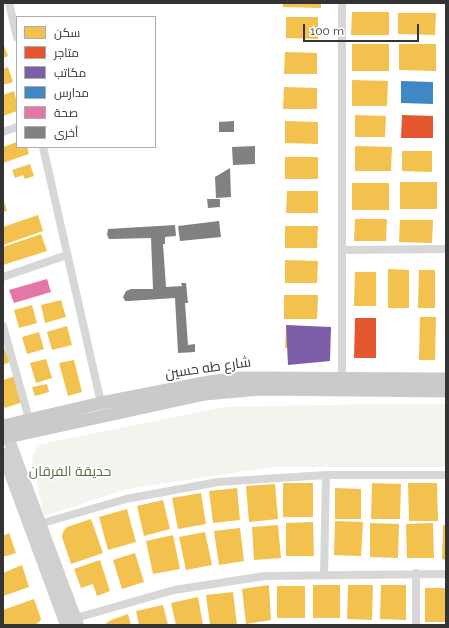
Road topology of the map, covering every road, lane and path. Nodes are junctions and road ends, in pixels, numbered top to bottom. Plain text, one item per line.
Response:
1 (9, 3) edge
2 (342, 3) edge
3 (16, 33) edge
4 (16, 127) edge
5 (3, 132) edge
6 (42, 148) edge
7 (446, 249) edge
8 (342, 250) junction
9 (67, 255) junction
10 (3, 277) edge
11 (3, 326) edge
12 (342, 377) junction
13 (446, 379) edge
14 (446, 391) edge
15 (101, 403) junction
16 (29, 419) junction
17 (5, 434) edge
18 (3, 454) edge
19 (326, 475) junction
20 (446, 475) edge
21 (35, 525) junction
22 (416, 574) junction
23 (446, 574) edge
24 (324, 575) junction
25 (69, 623) edge
26 (416, 625) edge

1 - 3 street
2 - 8 street
4 - 5 street
6 - 9 street
7 - 8 street
8 - 12 street
9 - 10 street
9 - 15 street
11 - 16 street
12 - 13 main road, شارع طه حسين
12 - 15 main road, شارع طه حسين
14 - 17 main road, شارع طه حسين
15 - 16 main road, شارع طه حسين
16 - 17 main road, شارع طه حسين
17 - 21 main road
18 - 21 main road
19 - 20 street
19 - 21 street
19 - 24 street
21 - 25 main road
22 - 23 street
22 - 24 street
22 - 26 street
24 - 25 street

